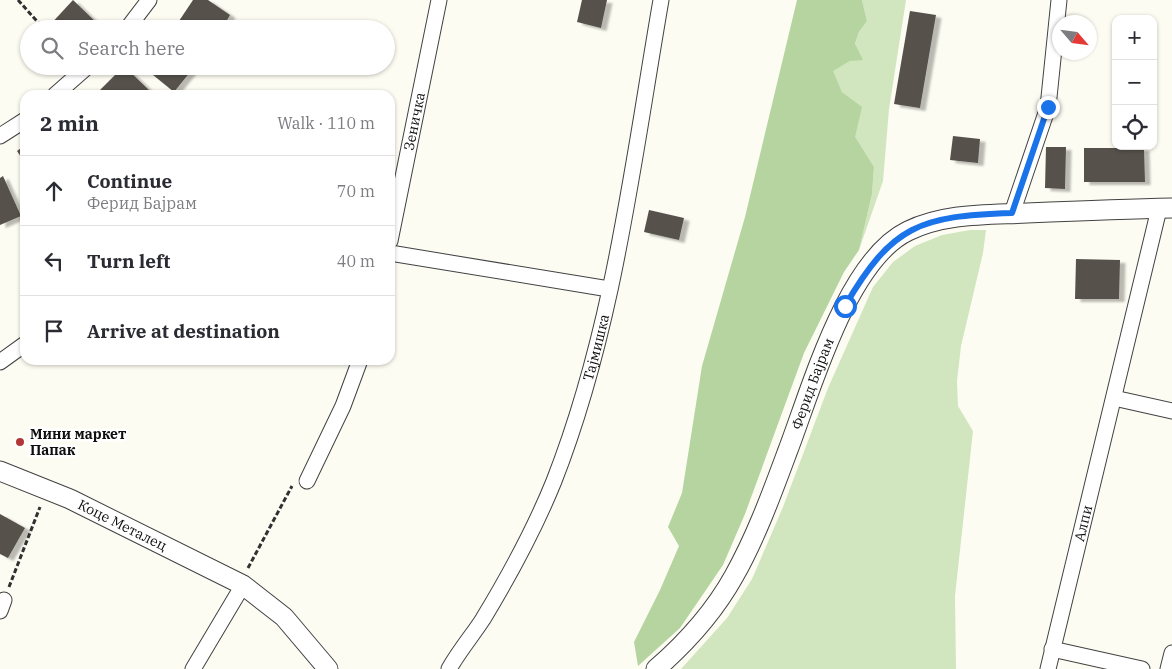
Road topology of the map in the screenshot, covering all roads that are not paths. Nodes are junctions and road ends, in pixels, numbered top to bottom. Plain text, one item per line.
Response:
1 (149, 0) edge
2 (439, 0) edge
3 (661, 0) edge
4 (1059, 0) edge
5 (134, 20) edge
6 (78, 75) edge
7 (61, 90) edge
8 (20, 123) edge
9 (0, 136) edge
10 (1166, 208) edge
11 (1012, 213) junction
12 (395, 216) edge
13 (395, 254) edge
14 (609, 289) junction
15 (20, 348) edge
16 (0, 362) edge
17 (358, 365) edge
18 (1114, 398) junction
19 (1172, 411) edge
20 (0, 471) edge
21 (307, 481) road end
22 (242, 585) junction
23 (1052, 649) junction
24 (1172, 652) edge
25 (449, 668) edge
26 (193, 669) edge
27 (328, 669) edge
28 (656, 669) edge
29 (1048, 669) edge
30 (1142, 669) edge
31 (1168, 669) edge

1 - 5 street
2 - 12 street, Зеничка
3 - 14 street, Тајмишка
4 - 11 street
6 - 7 street
8 - 9 street
10 - 11 street, Ферид Бајрам
10 - 18 street, Алпи
11 - 28 street, Ферид Бајрам
13 - 14 street
14 - 25 street, Тајмишка
15 - 16 street
17 - 21 street
18 - 19 street
18 - 23 street, Алпи
20 - 22 street, Коце Металец
22 - 26 street
22 - 27 street, Коце Металец
23 - 29 street, Алпи
23 - 30 street
24 - 31 street

